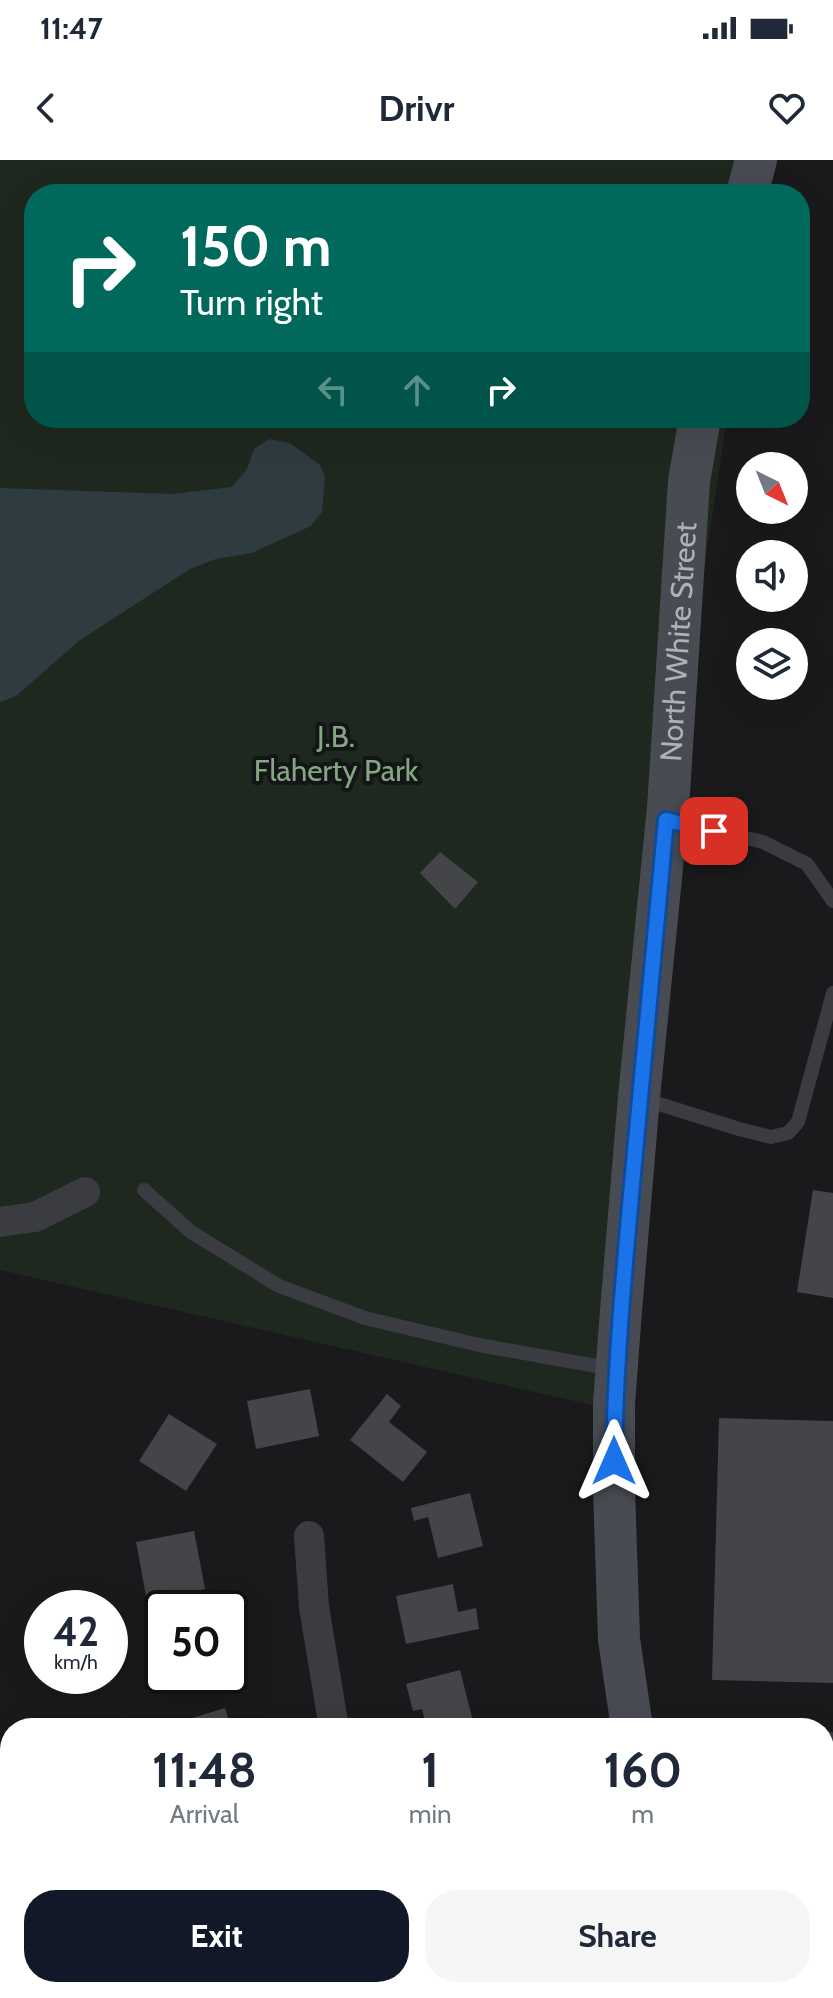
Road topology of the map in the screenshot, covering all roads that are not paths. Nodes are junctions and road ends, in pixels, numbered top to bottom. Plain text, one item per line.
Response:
1 (756, 160) edge
2 (750, 184) edge
3 (698, 428) edge
4 (666, 820) junction
5 (833, 901) edge
6 (833, 993) edge
7 (639, 1097) junction
8 (144, 1190) dead end
9 (85, 1192) dead end
10 (0, 1222) edge
11 (617, 1370) junction
12 (309, 1536) dead end
13 (332, 1718) edge
14 (631, 1718) edge

1 - 2 main road
3 - 4 main road, North White Street
4 - 5 lane
4 - 7 main road, North White Street
6 - 7 lane
7 - 11 main road, North White Street
8 - 11 lane
9 - 10 street
11 - 14 main road, North White Street
12 - 13 street

